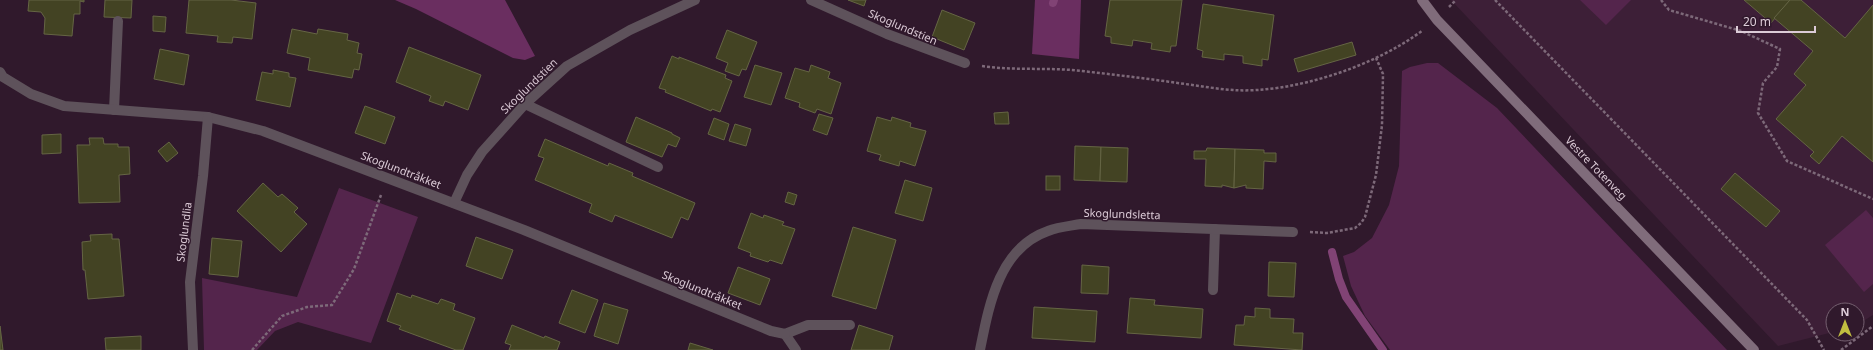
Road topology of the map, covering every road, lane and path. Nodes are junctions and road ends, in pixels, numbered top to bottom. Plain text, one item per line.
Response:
1 (695, 0) edge
2 (811, 0) edge
3 (1422, 0) edge
4 (1495, 0) edge
5 (1661, 0) edge
6 (1437, 20) junction
7 (118, 21) dead end
8 (1376, 58) junction
9 (965, 63) joint
10 (0, 72) edge
11 (525, 104) junction
12 (114, 110) junction
13 (208, 117) junction
14 (658, 167) dead end
15 (387, 178) junction
16 (1873, 199) edge
17 (454, 203) junction
18 (1215, 229) junction
19 (1293, 232) joint
20 (1213, 290) dead end
21 (850, 325) dead end
22 (1873, 326) edge
23 (785, 334) junction
24 (193, 350) edge
25 (252, 350) edge
26 (796, 350) edge
27 (980, 350) edge
28 (1754, 350) edge
29 (1824, 350) edge
30 (1840, 350) edge

1 - 11 street, Skoglundstien
2 - 9 street, Skoglundstien
3 - 6 street, Vestre Totenveg
4 - 29 path
5 - 16 path
6 - 8 path
6 - 28 street, Vestre Totenveg
7 - 12 street
8 - 9 path
8 - 19 path
10 - 12 street, Skoglundtråkket
11 - 14 street
11 - 17 street, Skoglundstien
12 - 13 street, Skoglundtråkket
13 - 15 street, Skoglundtråkket
13 - 24 street, Skoglundlia
15 - 17 street, Skoglundtråkket
15 - 25 path
17 - 23 street, Skoglundtråkket
18 - 19 street, Skoglundsletta
18 - 20 street
18 - 27 street, Skoglundsletta
21 - 23 street
22 - 30 path
23 - 26 street

